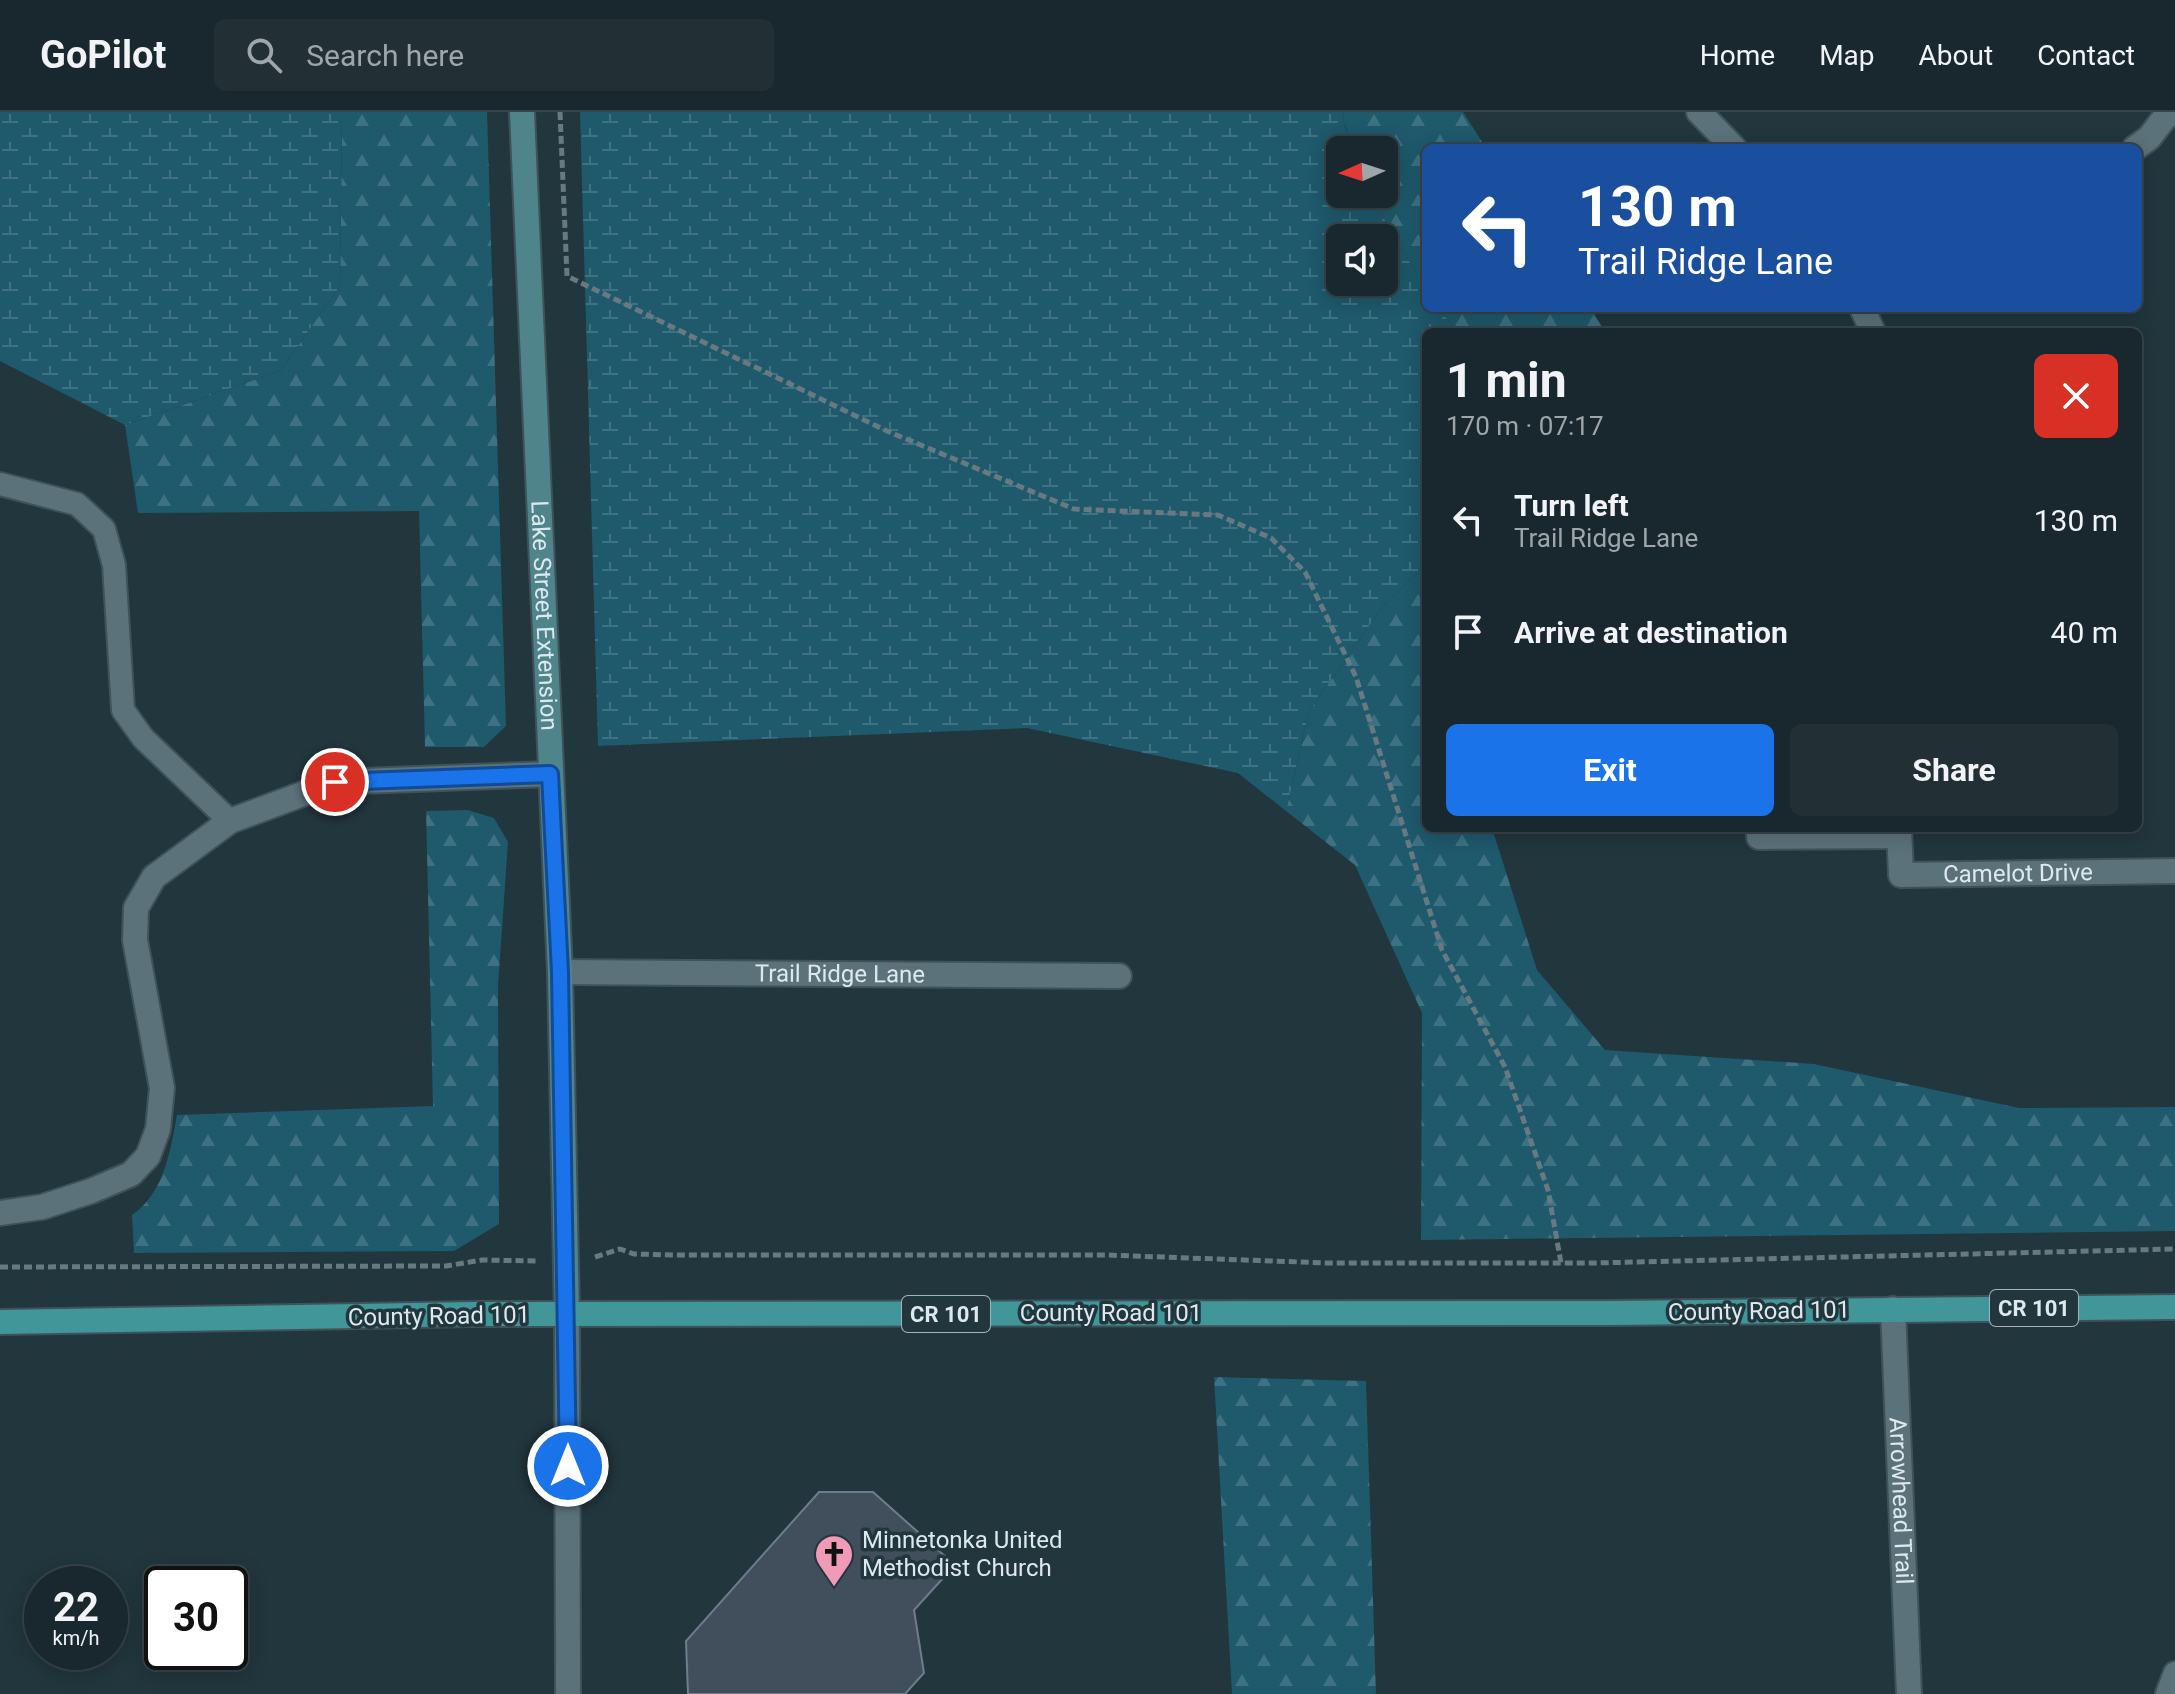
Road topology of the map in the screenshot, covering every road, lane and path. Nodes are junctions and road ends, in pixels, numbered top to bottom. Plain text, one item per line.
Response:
1 (522, 112) edge
2 (560, 112) edge
3 (1699, 112) edge
4 (2170, 118) edge
5 (1730, 144) edge
6 (2141, 144) edge
7 (0, 484) edge
8 (550, 774) junction
9 (230, 821) junction
10 (1899, 832) edge
11 (1759, 837) dead end
12 (2175, 871) edge
13 (560, 972) junction
14 (1119, 976) dead end
15 (0, 1213) edge
16 (2175, 1249) edge
17 (567, 1259) junction
18 (1561, 1263) junction
19 (0, 1267) edge
20 (2175, 1307) edge
21 (1893, 1309) junction
22 (567, 1314) junction
23 (0, 1322) edge
24 (2175, 1673) edge
25 (568, 1694) edge
26 (1909, 1694) edge
27 (2167, 1694) edge

1 - 8 street, Lake Street Extension
2 - 18 path
3 - 5 street
4 - 6 street
7 - 9 lane
8 - 9 street
8 - 13 street, Lake Street Extension
9 - 15 street
10 - 11 street
10 - 12 street, Camelot Drive
13 - 14 street, Trail Ridge Lane
13 - 17 street, Lake Street Extension
16 - 18 path
17 - 18 path
17 - 19 path
17 - 22 street, Lake Street Extension
20 - 21 main road, County Road 101 / CR 101
21 - 22 main road, County Road 101 / CR 101
21 - 26 street, Arrowhead Trail
22 - 23 main road, County Road 101 / CR 101
22 - 25 street, Lake Street Extension
24 - 27 lane

